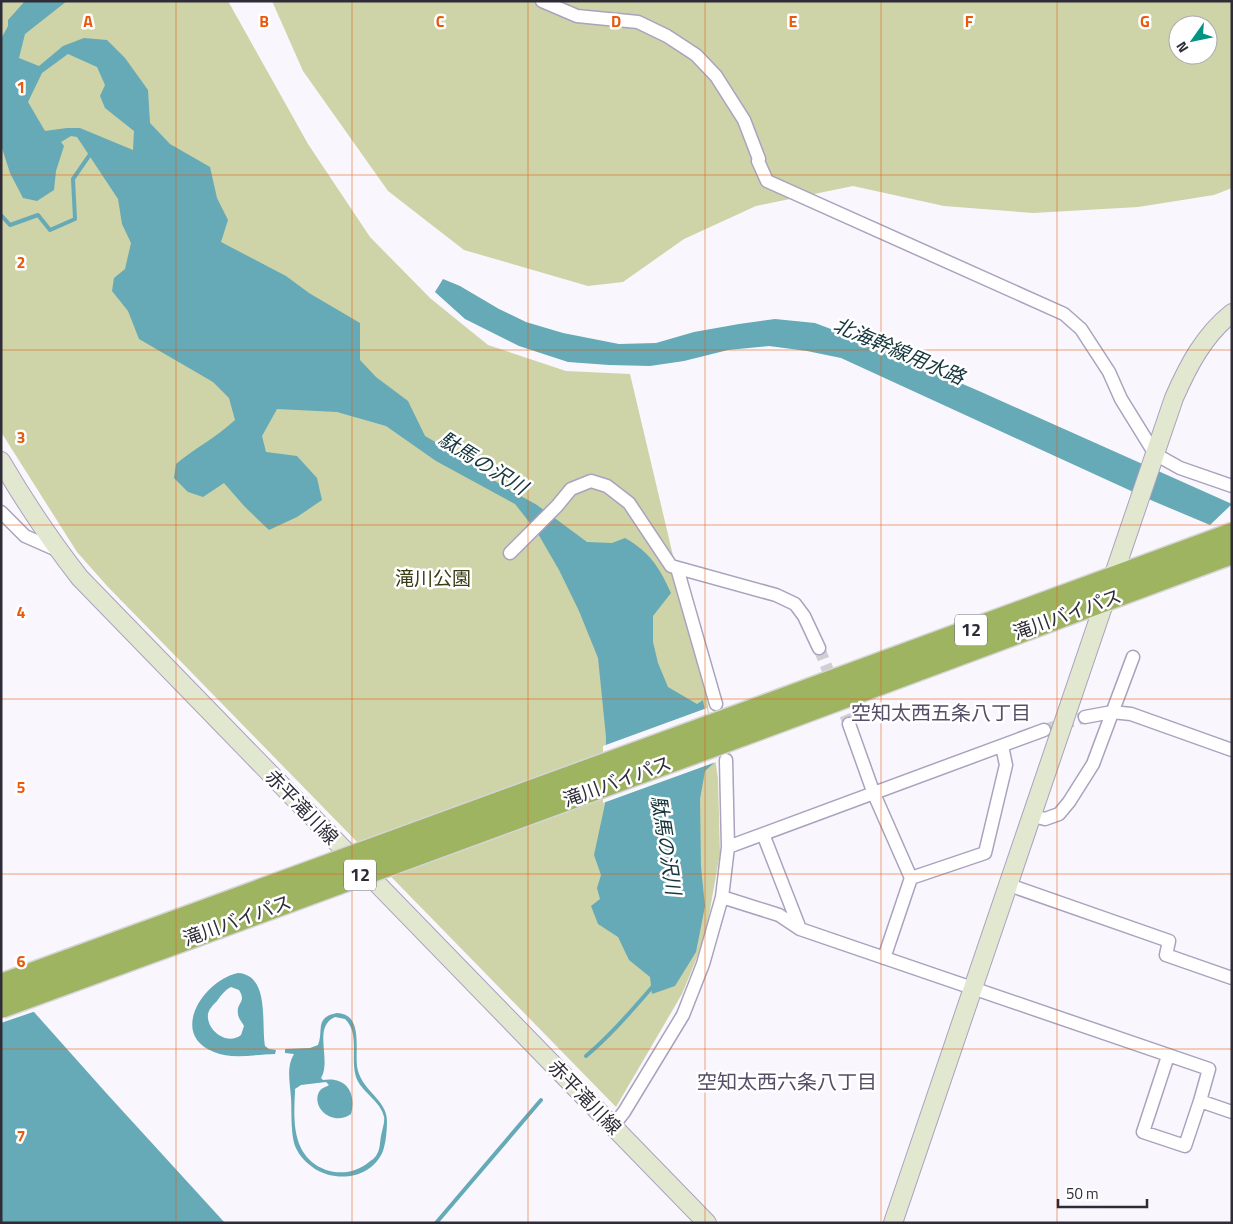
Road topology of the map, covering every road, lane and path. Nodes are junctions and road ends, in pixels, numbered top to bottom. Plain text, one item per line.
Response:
1 (542, 1) edge
2 (1232, 313) edge
3 (1153, 460) junction
4 (1, 461) edge
5 (1232, 486) edge
6 (1, 512) edge
7 (1232, 534) edge
8 (59, 551) junction
9 (510, 553) dead end
10 (1232, 554) edge
11 (677, 568) junction
12 (1113, 578) junction
13 (1106, 600) junction
14 (819, 648) tunnel mouth
15 (1133, 657) dead end
16 (1112, 712) junction
17 (1085, 717) tunnel mouth
18 (849, 724) tunnel mouth
19 (1044, 730) tunnel mouth
20 (718, 733) junction
21 (1002, 746) junction
22 (1232, 750) edge
23 (874, 794) junction
24 (1033, 816) junction
25 (763, 834) junction
26 (728, 847) junction
27 (911, 878) junction
28 (1009, 885) junction
29 (722, 897) junction
30 (800, 928) junction
31 (884, 958) junction
32 (1232, 978) edge
33 (1, 985) edge
34 (973, 989) junction
35 (1, 1007) edge
36 (1168, 1056) junction
37 (1200, 1101) junction
38 (1232, 1112) edge
39 (613, 1126) junction
40 (707, 1223) edge
41 (893, 1223) edge

1 - 3 street
2 - 3 main road
3 - 5 street
3 - 12 main road
4 - 8 main road, 赤平滝川線
6 - 8 street
7 - 12 highway, 滝川バイパス / 12
8 - 39 main road, 赤平滝川線
9 - 11 street
10 - 13 highway, 滝川バイパス / 12
11 - 14 street
11 - 20 street
12 - 13 main road
12 - 20 highway, 滝川バイパス / 12
13 - 20 highway, 滝川バイパス / 12
13 - 24 main road
15 - 16 street
16 - 17 street
16 - 22 street
16 - 24 street
18 - 23 street
19 - 21 street
20 - 26 street
20 - 33 highway, 滝川バイパス / 12, bridge
20 - 35 highway, 滝川バイパス / 12, bridge
21 - 23 street
21 - 27 street
23 - 25 street
23 - 27 street
24 - 28 main road
25 - 26 street
25 - 30 street
26 - 29 street
27 - 31 street
28 - 32 street
28 - 34 main road
29 - 30 street
29 - 39 street
30 - 31 street
31 - 34 street
34 - 36 street
34 - 41 main road
36 - 37 street
36 - 37 street
37 - 38 street
39 - 40 main road, 赤平滝川線

